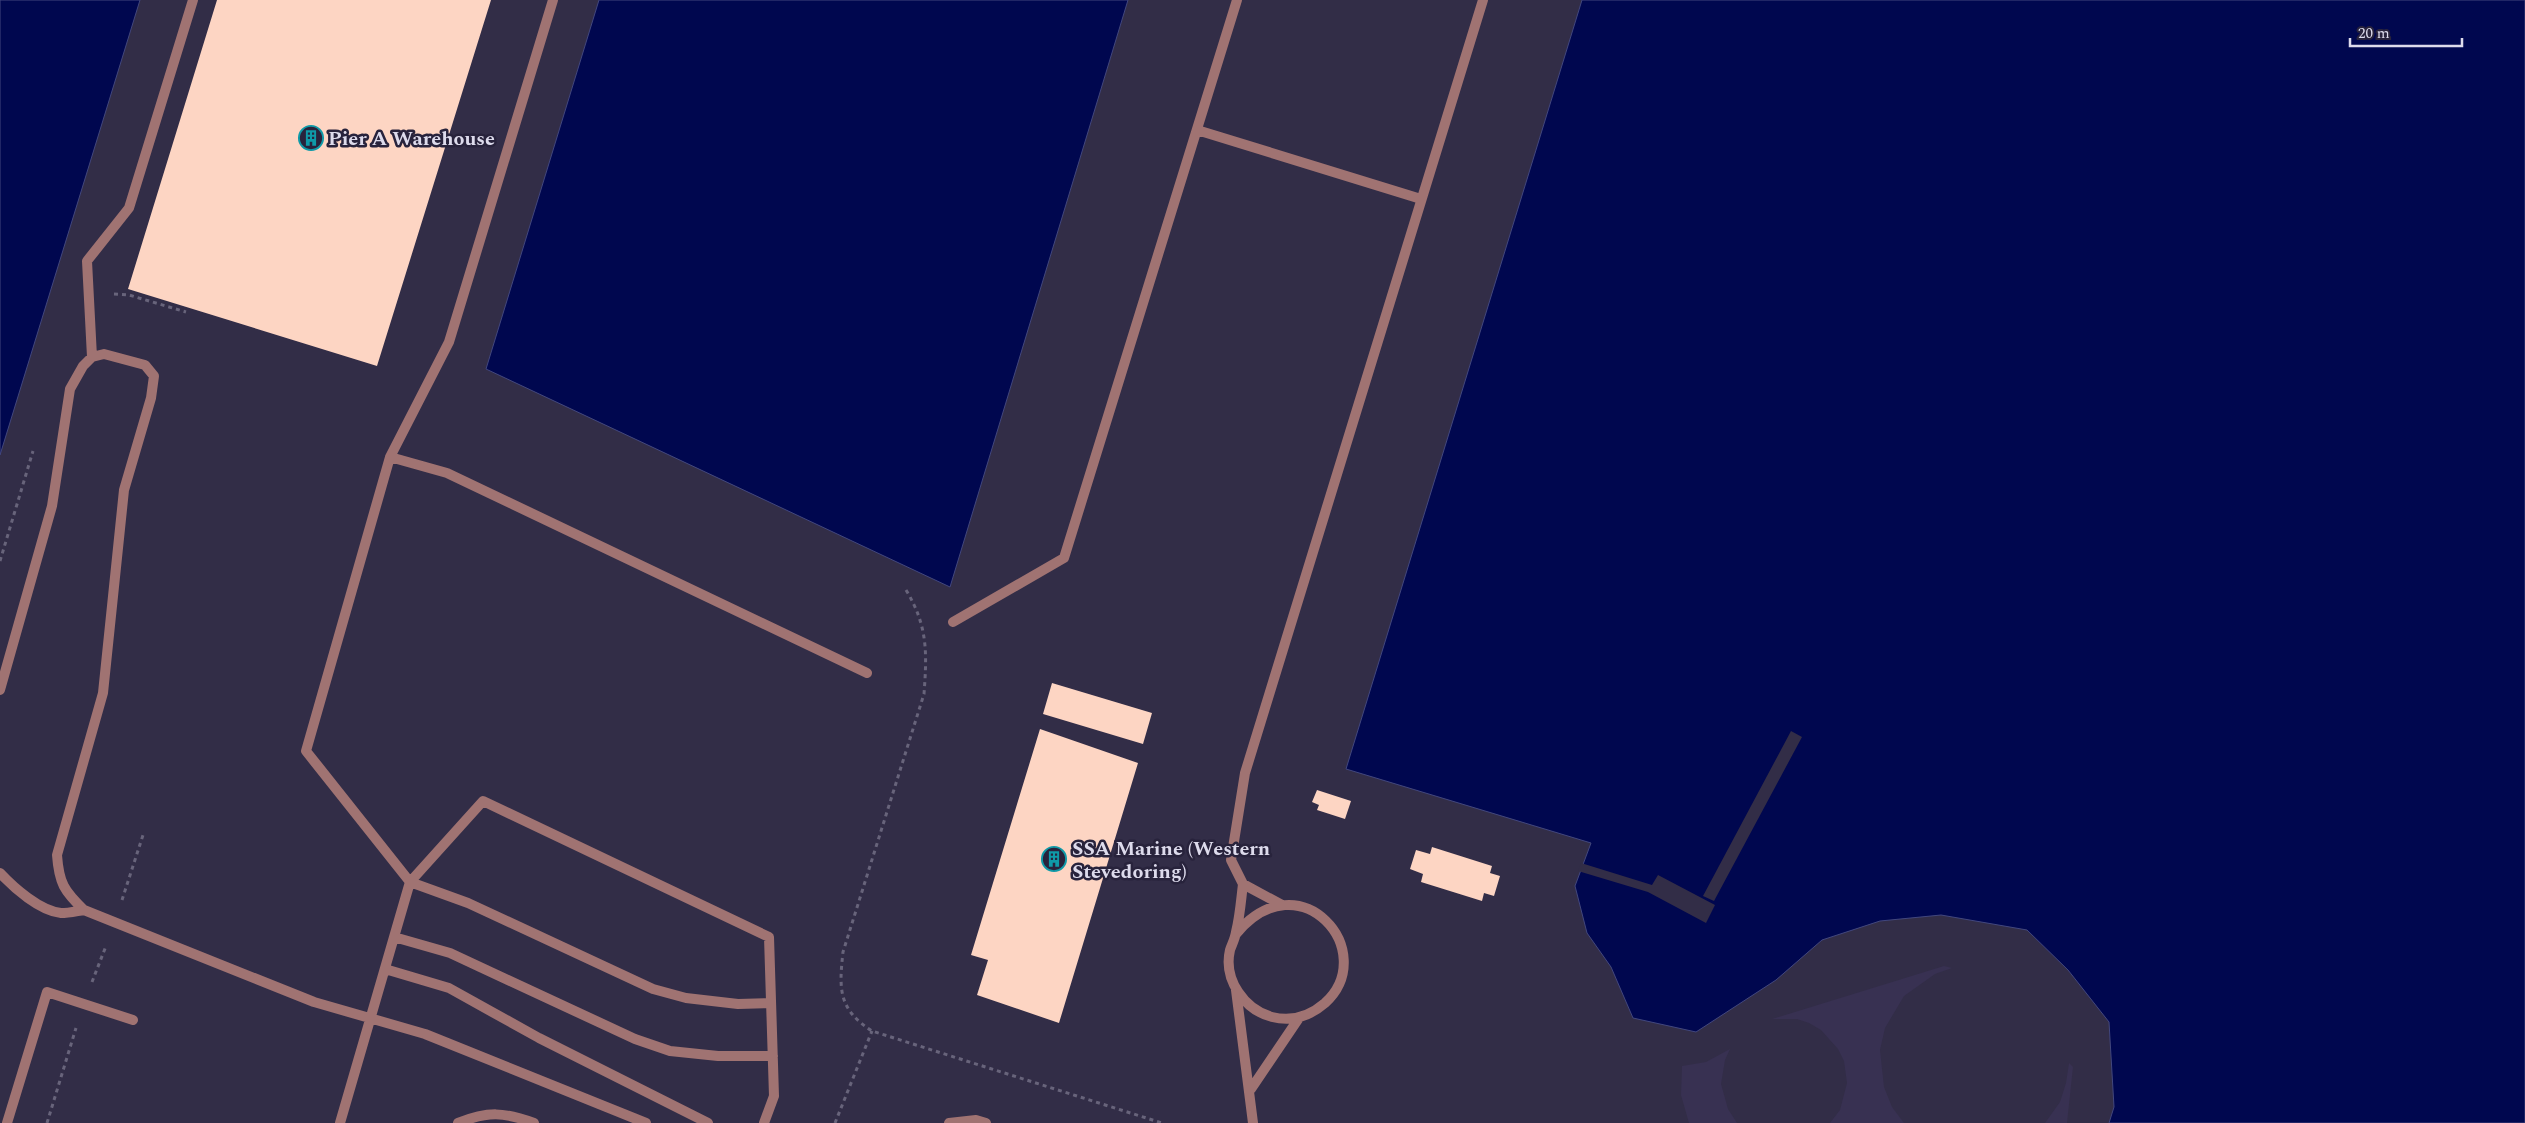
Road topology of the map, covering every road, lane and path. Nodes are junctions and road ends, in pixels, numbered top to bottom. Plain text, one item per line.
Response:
1 (193, 0) edge
2 (553, 0) edge
3 (1237, 0) edge
4 (1482, 0) edge
5 (1197, 130) junction
6 (1421, 199) junction
7 (92, 357) junction
8 (390, 457) junction
9 (906, 590) dead end
10 (953, 622) dead end
11 (867, 673) dead end
12 (0, 690) edge
13 (144, 832) dead end
14 (0, 873) edge
15 (410, 882) junction
16 (1243, 884) junction
17 (125, 892) dead end
18 (1282, 905) junction
19 (84, 910) junction
20 (1236, 934) junction
21 (394, 937) junction
22 (385, 969) junction
23 (1236, 989) junction
24 (771, 1003) junction
25 (370, 1018) junction
26 (1299, 1018) junction
27 (133, 1020) dead end
28 (77, 1026) dead end
29 (872, 1031) junction
30 (773, 1056) junction
31 (1251, 1089) junction
32 (7, 1123) edge
33 (47, 1123) edge
34 (340, 1123) edge
35 (458, 1123) edge
36 (534, 1123) edge
37 (646, 1123) edge
38 (708, 1123) edge
39 (764, 1123) edge
40 (836, 1123) edge
41 (949, 1123) edge
42 (986, 1123) edge
43 (1162, 1123) edge
44 (1253, 1123) edge

1 - 7 lane
2 - 8 lane
3 - 5 lane
4 - 6 lane
5 - 6 lane
5 - 10 lane
6 - 16 lane
7 - 12 lane
7 - 19 lane
8 - 11 lane
8 - 15 lane
9 - 29 path
13 - 17 path
14 - 19 lane
15 - 21 lane
15 - 24 lane
15 - 24 lane
16 - 18 lane
16 - 20 lane
18 - 20 lane
18 - 26 lane
19 - 25 lane
20 - 23 lane
21 - 22 lane
21 - 30 lane
22 - 25 lane
22 - 38 lane
23 - 26 lane
23 - 31 lane
24 - 30 lane
25 - 34 lane
25 - 37 lane
26 - 31 lane
27 - 32 lane
28 - 33 path
29 - 40 path
29 - 43 path
30 - 39 lane
31 - 44 lane
35 - 36 lane
41 - 42 lane

